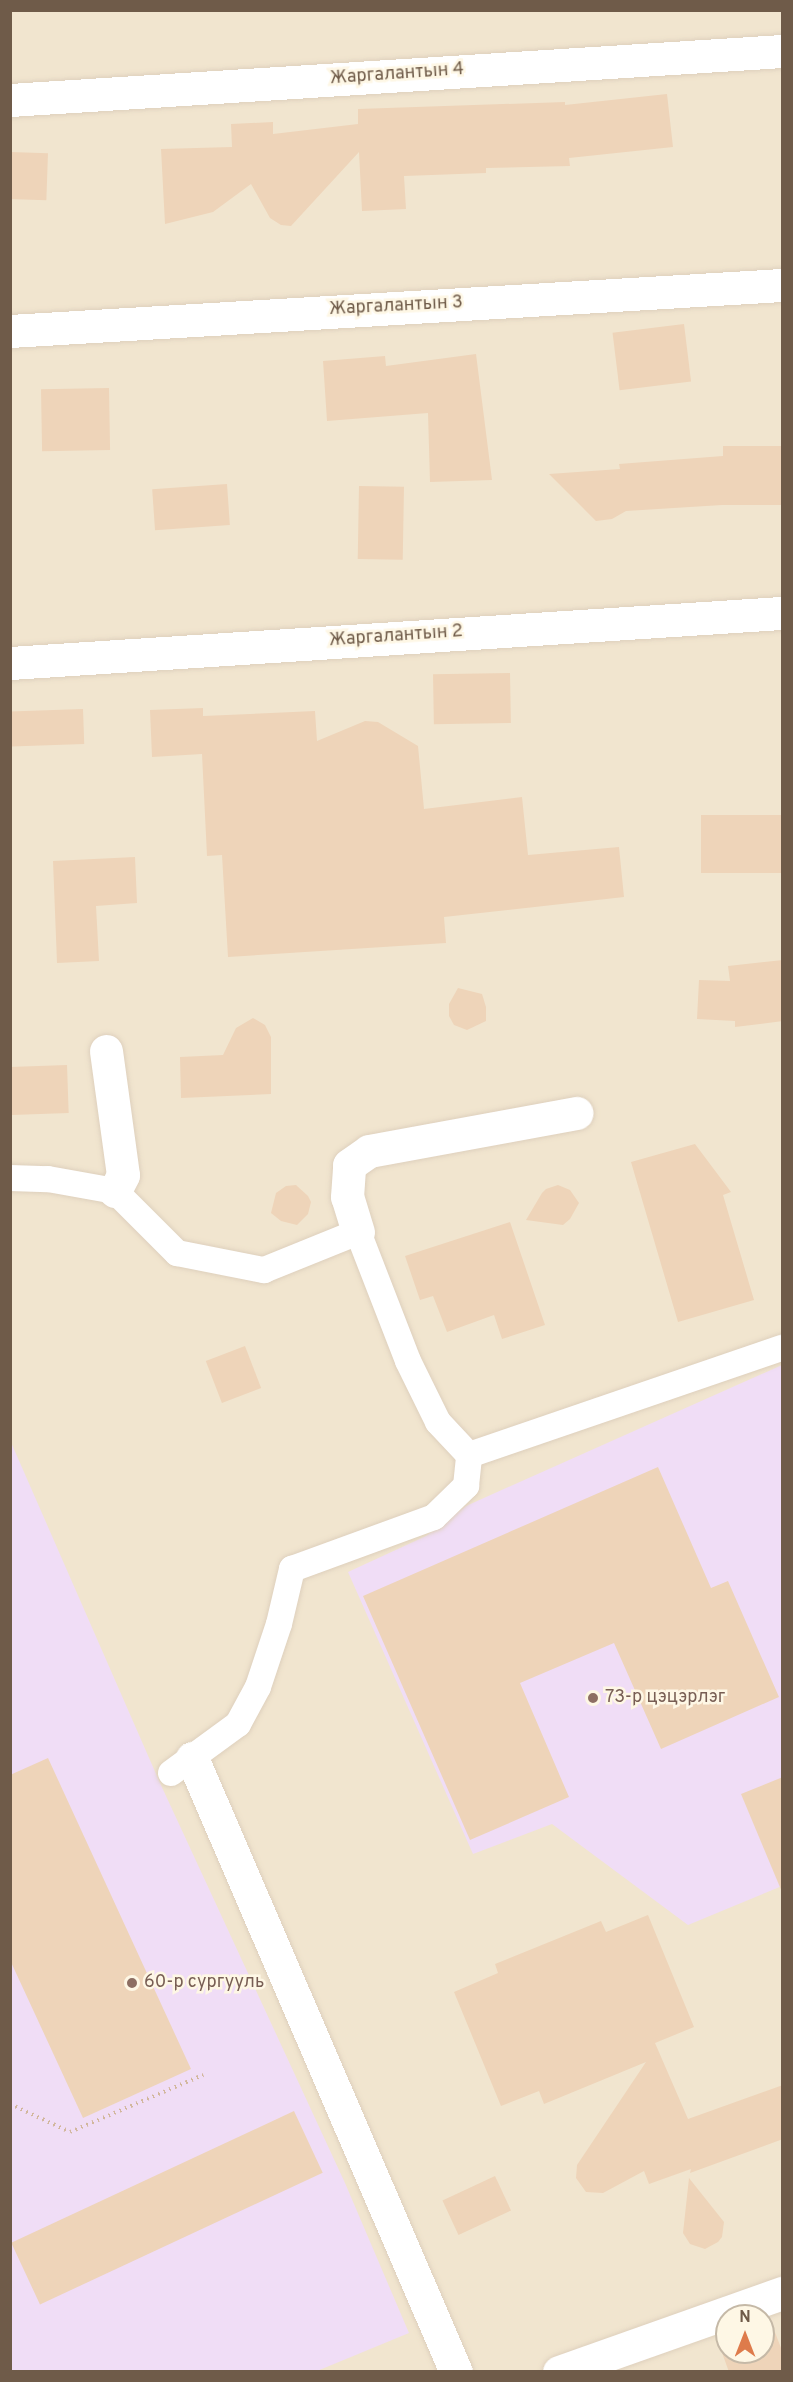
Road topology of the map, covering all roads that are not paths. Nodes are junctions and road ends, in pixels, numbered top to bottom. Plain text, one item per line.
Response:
1 (783, 51) edge
2 (10, 100) edge
3 (783, 285) edge
4 (10, 331) edge
5 (783, 613) edge
6 (10, 663) edge
7 (106, 1051) dead end
8 (577, 1113) dead end
9 (10, 1178) edge
10 (115, 1191) junction
11 (357, 1232) junction
12 (783, 1348) edge
13 (469, 1455) junction
14 (182, 1766) joint
15 (783, 2293) edge
16 (456, 2372) edge
17 (559, 2372) edge

1 - 2 street, Жаргалантын 4
3 - 4 street, Жаргалантын 3
5 - 6 street, Жаргалантын 2
7 - 10 street
8 - 11 street
9 - 10 lane
10 - 11 lane
11 - 13 lane
12 - 13 lane
13 - 14 lane
14 - 16 street
15 - 17 street

